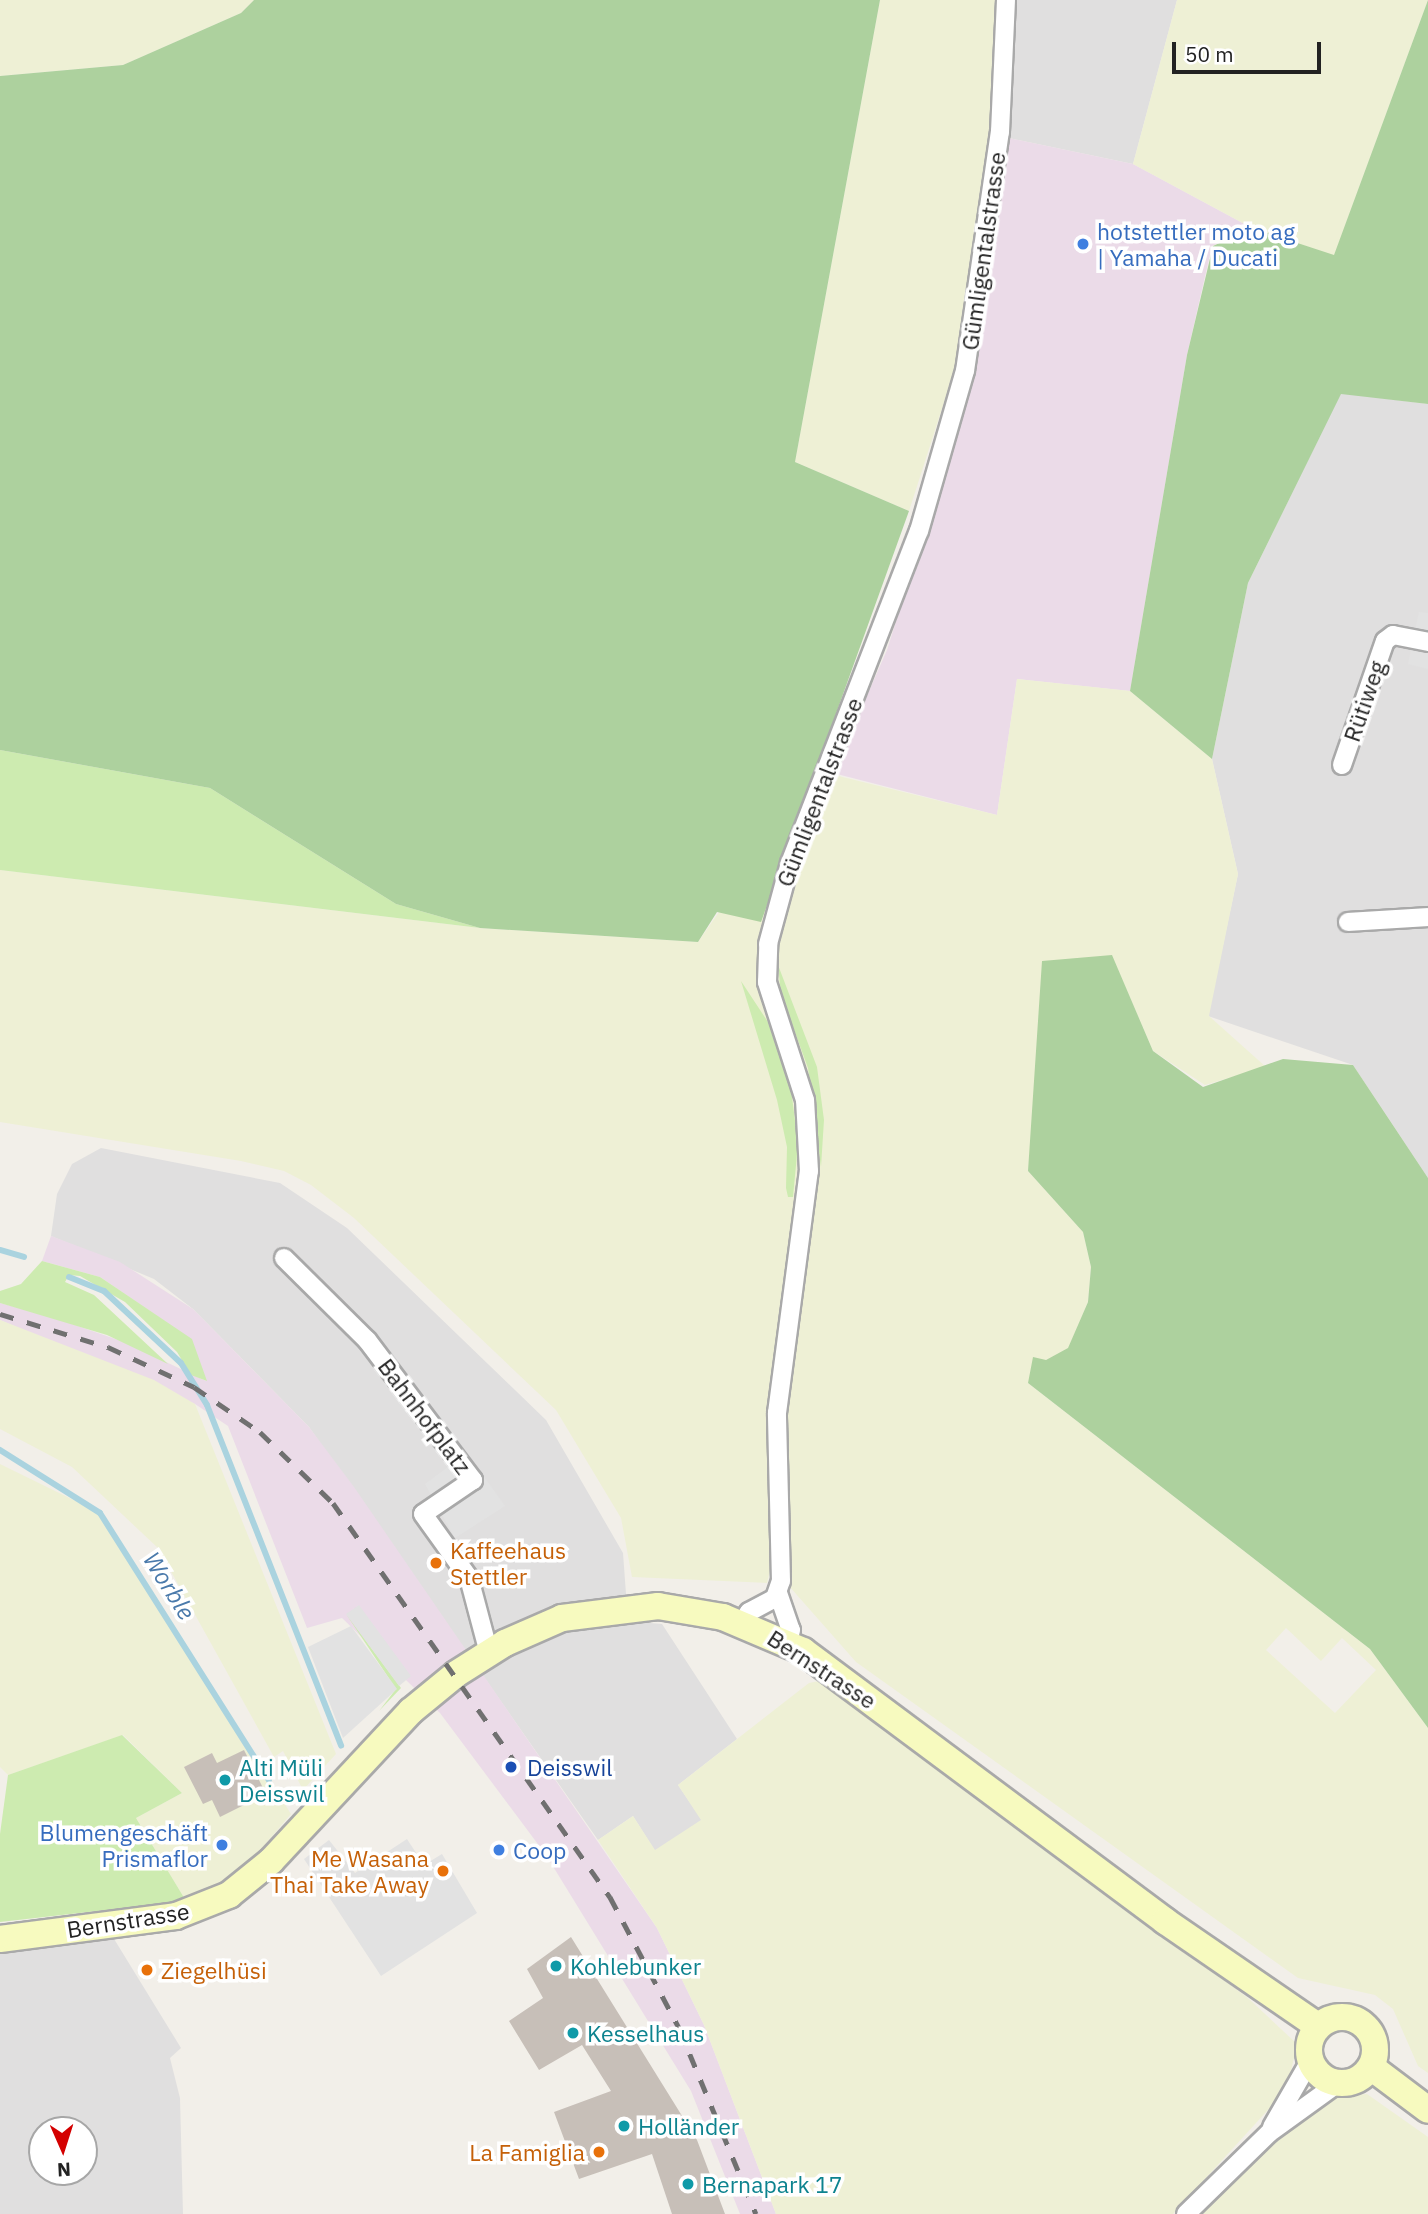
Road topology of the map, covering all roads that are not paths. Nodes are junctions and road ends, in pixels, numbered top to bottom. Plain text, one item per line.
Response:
1 (1006, 0) edge
2 (1428, 642) edge
3 (1342, 765) dead end
4 (1428, 917) edge
5 (1348, 922) dead end
6 (284, 1258) dead end
7 (778, 1593) junction
8 (742, 1623) junction
9 (788, 1643) junction
10 (489, 1653) junction
11 (0, 1939) edge
12 (1318, 2026) junction
13 (1310, 2061) junction
14 (1371, 2067) junction
15 (1338, 2083) junction
16 (1428, 2110) edge
17 (1269, 2133) junction
18 (1186, 2214) edge

1 - 7 street, Gümligentalstrasse
2 - 3 street, Rütiweg
4 - 5 street
6 - 10 street, Bahnhofplatz
7 - 8 street
7 - 9 street, Gümligentalstrasse
8 - 9 main road, Bernstrasse
8 - 10 main road, Bernstrasse
9 - 12 main road, Bernstrasse
10 - 11 main road, Bernstrasse
12 - 13 main road
12 - 14 main road
13 - 15 main road
13 - 17 street
14 - 15 main road
14 - 16 main road
15 - 17 street
17 - 18 street

